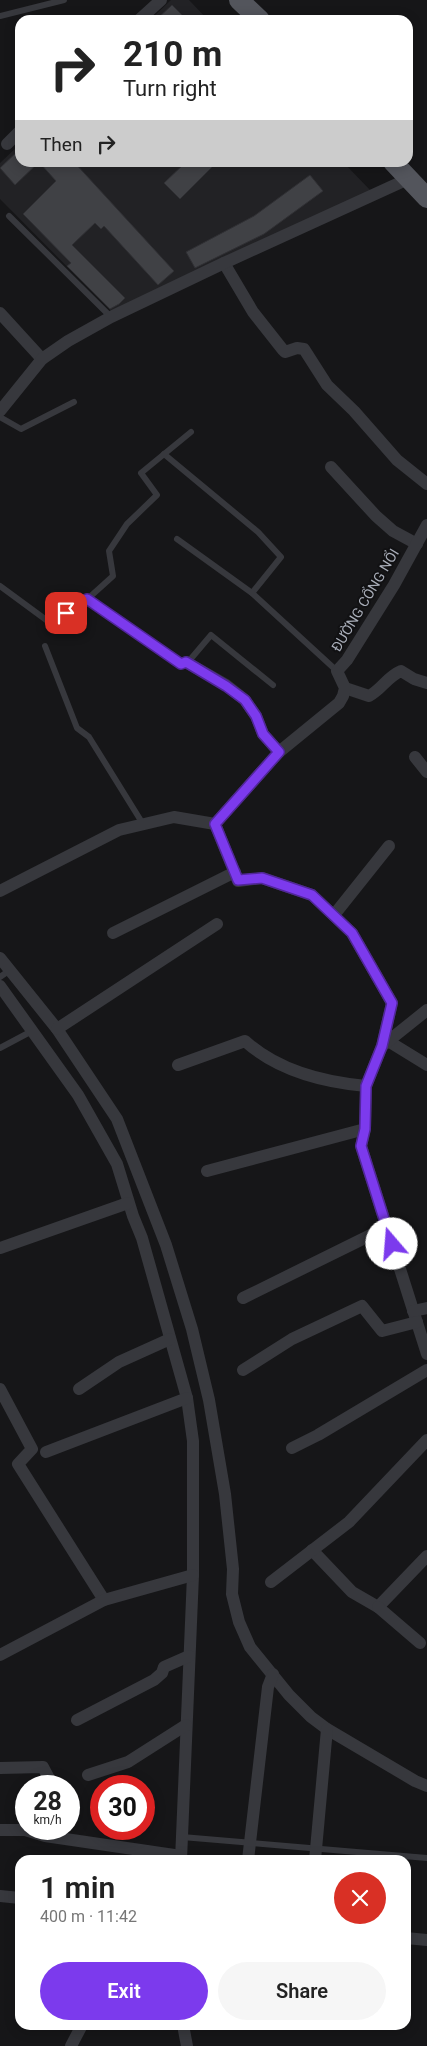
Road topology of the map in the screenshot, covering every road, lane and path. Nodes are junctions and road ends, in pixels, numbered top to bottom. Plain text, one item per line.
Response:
1 (64, 0) edge
2 (161, 0) edge
3 (239, 0) edge
4 (144, 15) edge
5 (252, 15) edge
6 (0, 16) edge
7 (15, 137) edge
8 (7, 144) dead end
9 (397, 167) edge
10 (408, 179) junction
11 (427, 198) edge
12 (9, 216) dead end
13 (224, 263) junction
14 (0, 313) edge
15 (111, 318) junction
16 (42, 359) junction
17 (74, 402) dead end
18 (0, 411) edge
19 (0, 417) edge
20 (191, 432) dead end
21 (164, 454) junction
22 (332, 467) dead end
23 (427, 484) edge
24 (427, 525) edge
25 (177, 539) dead end
26 (417, 544) junction
27 (0, 586) edge
28 (252, 593) junction
29 (87, 599) junction
30 (45, 646) dead end
31 (186, 662) junction
32 (337, 671) junction
33 (427, 683) edge
34 (274, 685) dead end
35 (345, 688) junction
36 (279, 752) junction
37 (415, 757) dead end
38 (427, 772) edge
39 (143, 824) junction
40 (215, 824) junction
41 (389, 846) dead end
42 (235, 872) junction
43 (0, 891) edge
44 (334, 915) junction
45 (217, 924) dead end
46 (113, 933) dead end
47 (0, 958) edge
48 (5, 974) edge
49 (0, 986) edge
50 (427, 1010) edge
51 (56, 1029) junction
52 (33, 1031) junction
53 (385, 1043) junction
54 (0, 1048) edge
55 (178, 1065) dead end
56 (427, 1065) edge
57 (366, 1086) junction
58 (365, 1129) junction
59 (207, 1171) dead end
60 (128, 1203) junction
61 (387, 1227) junction
62 (0, 1248) edge
63 (243, 1298) dead end
64 (427, 1308) edge
65 (415, 1317) junction
66 (170, 1339) junction
67 (427, 1354) edge
68 (243, 1370) dead end
69 (427, 1370) edge
70 (0, 1389) edge
71 (79, 1389) dead end
72 (187, 1398) junction
73 (427, 1440) edge
74 (292, 1448) dead end
75 (46, 1452) dead end
76 (312, 1550) junction
77 (427, 1556) edge
78 (193, 1575) junction
79 (271, 1582) dead end
80 (104, 1600) junction
81 (378, 1607) junction
82 (420, 1643) dead end
83 (0, 1656) edge
84 (189, 1656) junction
85 (273, 1674) junction
86 (77, 1720) dead end
87 (186, 1725) junction
88 (327, 1729) junction
89 (0, 1768) edge
90 (47, 1775) edge
91 (88, 1775) dead end
92 (427, 1786) edge
93 (0, 1830) edge
94 (182, 1838) junction
95 (250, 1843) junction
96 (316, 1854) edge
97 (162, 1855) edge
98 (181, 1855) edge
99 (249, 1855) edge
100 (344, 1855) edge
101 (411, 1857) edge
102 (427, 1858) edge
103 (0, 1896) edge
104 (15, 1898) edge
105 (411, 1938) edge
106 (427, 1940) edge
107 (79, 2030) edge
108 (185, 2030) edge
109 (71, 2046) edge
110 (187, 2046) edge

1 - 6 lane
2 - 4 street
3 - 5 main road
7 - 8 street
9 - 10 main road
10 - 11 main road
10 - 13 street
12 - 15 lane
13 - 15 street
13 - 23 street
14 - 16 street
15 - 16 street
16 - 18 street
17 - 19 lane
20 - 21 lane
21 - 28 lane
21 - 29 lane
22 - 26 street
24 - 26 street, ĐƯỜNG CỔNG NỔI
25 - 28 lane
26 - 32 street, ĐƯỜNG CỔNG NỔI
27 - 29 lane
28 - 32 lane
29 - 31 lane
30 - 39 lane
31 - 34 lane
31 - 36 street
32 - 35 street, ĐƯỜNG CỔNG NỔI
33 - 35 street
35 - 36 street
36 - 40 street
37 - 38 street
39 - 40 street
39 - 43 street
40 - 42 street
41 - 44 street
42 - 44 street
42 - 46 street
44 - 53 street
45 - 51 street
47 - 48 street
48 - 51 street
49 - 52 street
50 - 53 street
51 - 85 street
52 - 54 lane
52 - 60 street
53 - 56 street
53 - 57 street
55 - 57 street
57 - 58 street
58 - 59 street
58 - 61 street
60 - 62 street
60 - 66 street
61 - 63 street
61 - 65 street
64 - 65 street
65 - 67 street
65 - 68 street
66 - 71 street
66 - 72 street
69 - 74 street
70 - 80 street
72 - 75 street
72 - 78 street
73 - 76 street
76 - 79 street
76 - 81 street
77 - 81 street
78 - 80 street
78 - 84 street
80 - 83 street
81 - 82 street
84 - 86 street
84 - 87 street
85 - 88 street
85 - 95 street
87 - 91 street
87 - 94 street
88 - 92 street
88 - 96 street
89 - 90 street
93 - 97 street
94 - 95 lane
94 - 98 street
95 - 96 lane
95 - 99 street
96 - 100 lane
101 - 102 lane
103 - 104 street
105 - 106 street
107 - 109 street
108 - 110 street

